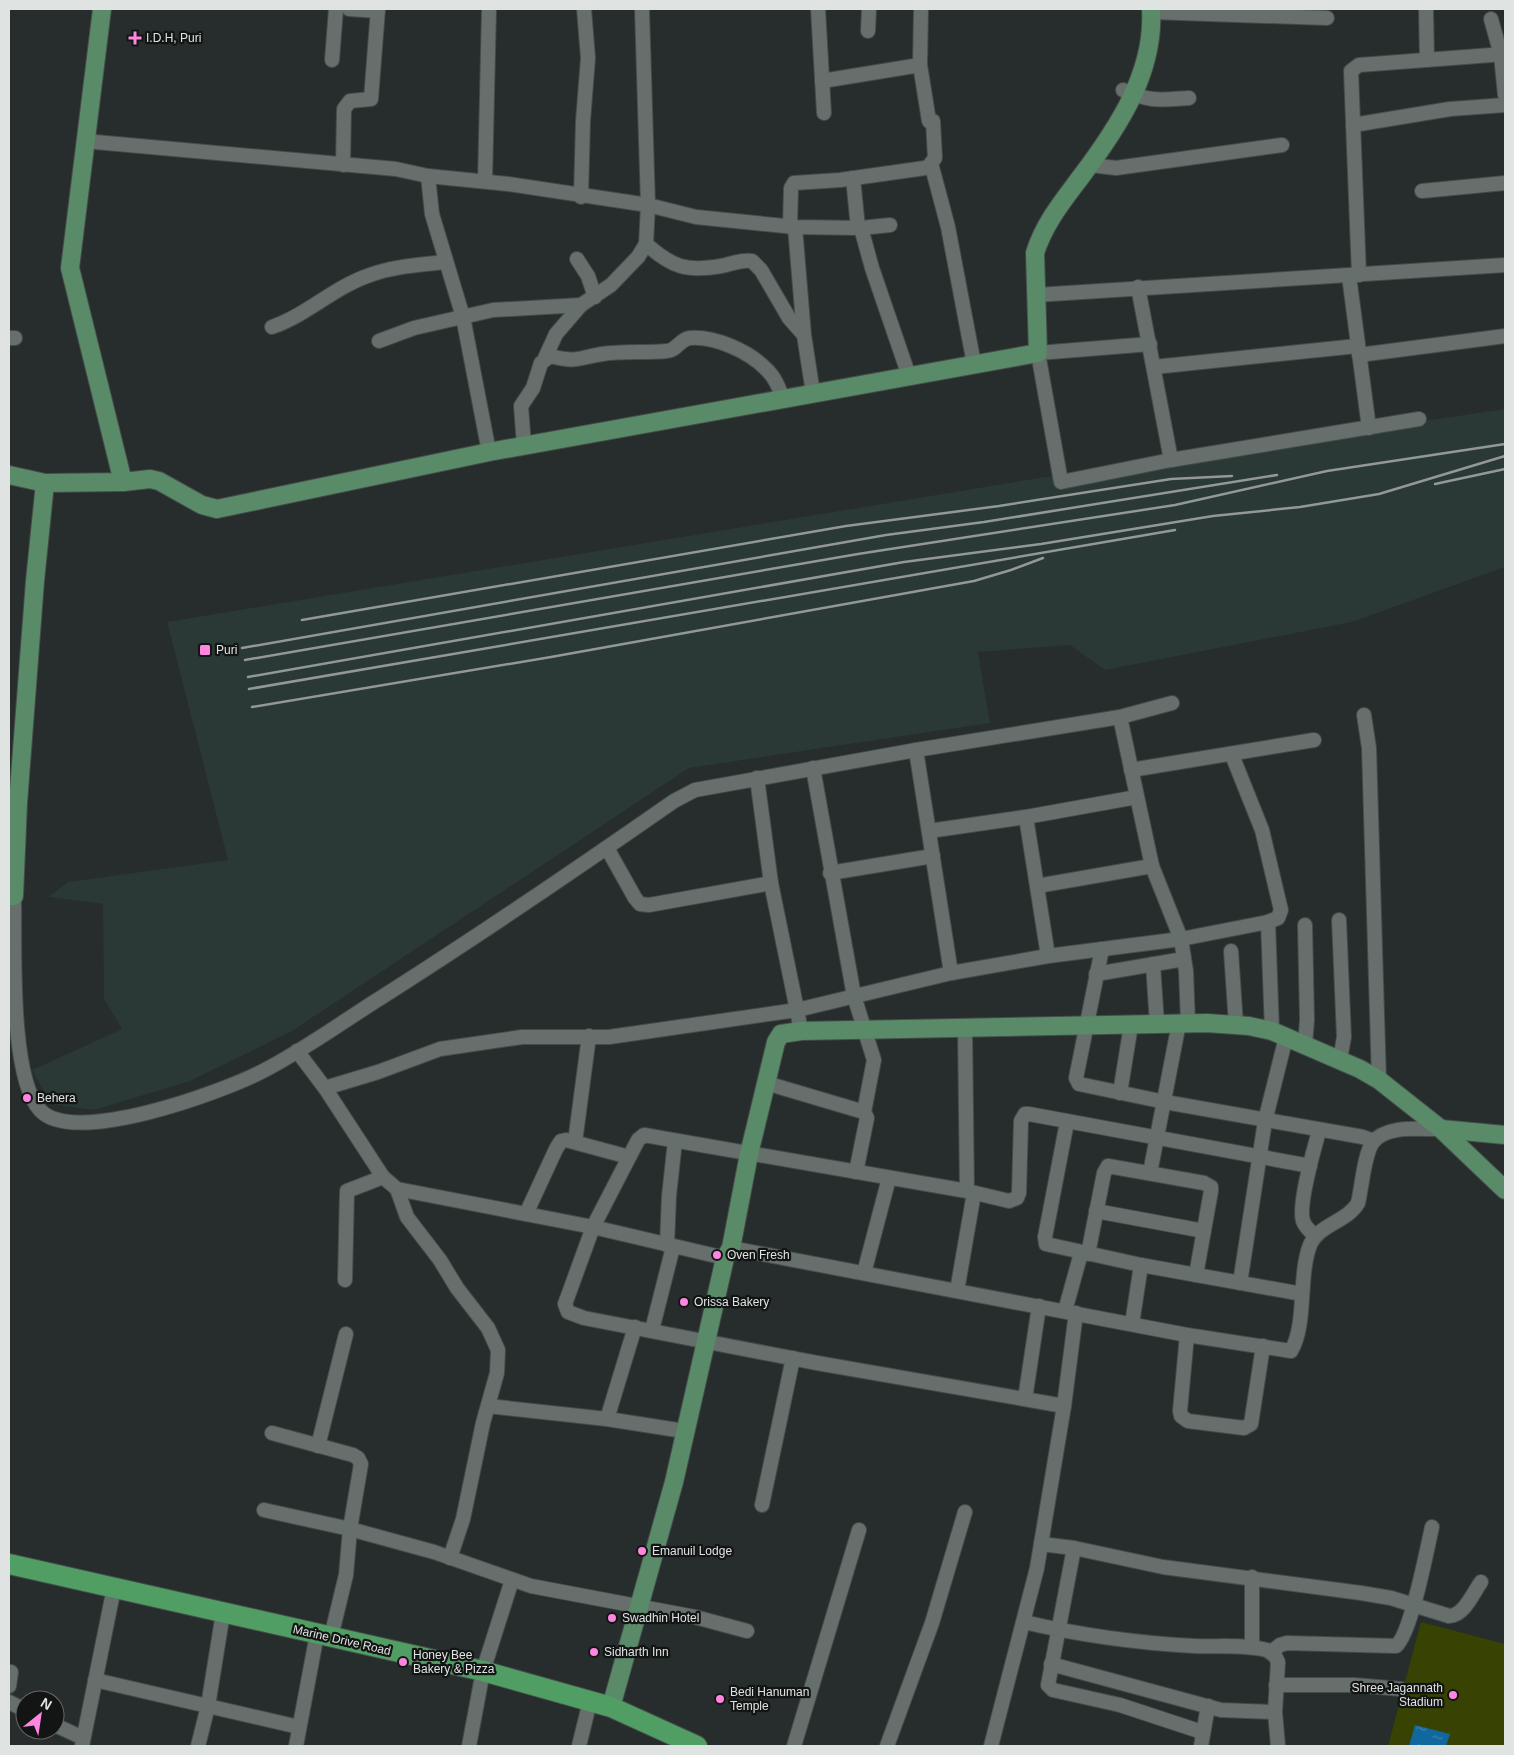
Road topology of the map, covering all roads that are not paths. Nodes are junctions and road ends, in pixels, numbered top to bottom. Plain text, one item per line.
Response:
1 (102, 9) edge
2 (336, 9) edge
3 (349, 9) edge
4 (489, 9) edge
5 (584, 9) edge
6 (642, 9) edge
7 (818, 9) edge
8 (868, 9) edge
9 (921, 9) edge
10 (1426, 9) edge
11 (378, 10) edge
12 (1151, 10) edge
13 (1327, 18) dead end
14 (1491, 20) dead end
15 (868, 31) dead end
16 (1503, 55) edge
17 (332, 60) dead end
18 (1427, 60) junction
19 (920, 65) junction
20 (822, 81) junction
21 (1128, 92) junction
22 (1505, 95) edge
23 (1189, 98) dead end
24 (1505, 105) edge
25 (824, 112) dead end
26 (1353, 125) junction
27 (84, 141) junction
28 (1282, 145) dead end
29 (343, 165) junction
30 (1090, 165) junction
31 (930, 166) junction
32 (428, 176) junction
33 (853, 178) junction
34 (485, 181) junction
35 (1505, 183) edge
36 (1422, 191) dead end
37 (581, 197) junction
38 (648, 206) junction
39 (890, 225) dead end
40 (792, 227) junction
41 (860, 228) junction
42 (646, 244) junction
43 (577, 259) dead end
44 (446, 262) junction
45 (1505, 268) edge
46 (1354, 275) junction
47 (1138, 287) junction
48 (1036, 295) junction
49 (595, 297) junction
50 (581, 304) junction
51 (463, 317) junction
52 (272, 327) dead end
53 (804, 335) junction
54 (1505, 336) edge
55 (380, 341) dead end
56 (1150, 344) junction
57 (1358, 350) junction
58 (1038, 353) junction
59 (545, 358) junction
60 (974, 364) junction
61 (1154, 368) junction
62 (909, 376) junction
63 (813, 393) junction
64 (784, 399) junction
65 (1420, 419) dead end
66 (1369, 428) junction
67 (524, 446) junction
68 (490, 452) junction
69 (1170, 460) junction
70 (9, 475) edge
71 (123, 482) junction
72 (45, 483) junction
73 (1172, 703) dead end
74 (1364, 715) dead end
75 (1120, 717) junction
76 (1314, 740) dead end
77 (916, 750) junction
78 (1232, 755) junction
79 (813, 768) junction
80 (1131, 770) junction
81 (757, 778) junction
82 (1137, 797) junction
83 (1026, 818) junction
84 (929, 832) junction
85 (607, 848) junction
86 (933, 856) junction
87 (1152, 866) junction
88 (830, 873) junction
89 (771, 883) junction
90 (1037, 886) junction
91 (12, 896) edge
92 (1339, 920) dead end
93 (1268, 922) junction
94 (1305, 925) dead end
95 (1181, 939) junction
96 (1102, 949) junction
97 (1231, 951) dead end
98 (1048, 956) junction
99 (1184, 959) junction
100 (1152, 964) junction
101 (951, 973) junction
102 (1096, 974) junction
103 (854, 996) junction
104 (797, 1010) junction
105 (1183, 1023) junction
106 (1131, 1024) junction
107 (1157, 1024) junction
108 (1087, 1025) junction
109 (1236, 1025) junction
110 (964, 1029) junction
111 (865, 1030) junction
112 (801, 1031) junction
113 (1279, 1034) junction
114 (589, 1036) junction
115 (1305, 1046) junction
116 (297, 1051) junction
117 (1340, 1060) junction
118 (1379, 1080) junction
119 (766, 1084) junction
120 (325, 1088) junction
121 (1120, 1093) junction
122 (1165, 1102) junction
123 (864, 1112) junction
124 (1265, 1121) junction
125 (1067, 1122) junction
126 (1441, 1129) junction
127 (1319, 1130) junction
128 (1505, 1135) edge
129 (1157, 1138) junction
130 (675, 1141) junction
131 (1374, 1141) junction
132 (575, 1142) junction
133 (749, 1154) junction
134 (629, 1157) junction
135 (1259, 1157) junction
136 (1310, 1166) junction
137 (856, 1172) junction
138 (1150, 1173) junction
139 (383, 1177) junction
140 (889, 1178) junction
141 (397, 1189) junction
142 (1505, 1190) edge
143 (970, 1192) junction
144 (1096, 1211) junction
145 (526, 1214) junction
146 (593, 1227) junction
147 (1204, 1230) junction
148 (1315, 1236) junction
149 (670, 1246) junction
150 (729, 1250) junction
151 (1084, 1253) junction
152 (1141, 1265) junction
153 (864, 1273) junction
154 (1196, 1275) junction
155 (345, 1280) dead end
156 (1240, 1283) junction
157 (957, 1291) junction
158 (1302, 1294) junction
159 (1039, 1306) junction
160 (1070, 1312) junction
161 (1132, 1324) junction
162 (635, 1327) junction
163 (652, 1330) junction
164 (346, 1334) dead end
165 (1187, 1335) junction
166 (706, 1340) junction
167 (1263, 1346) junction
168 (793, 1358) junction
169 (1025, 1400) junction
170 (488, 1406) junction
171 (1064, 1406) junction
172 (607, 1419) junction
173 (684, 1431) junction
174 (272, 1433) dead end
175 (318, 1446) junction
176 (762, 1506) dead end
177 (264, 1510) dead end
178 (965, 1512) dead end
179 (1432, 1527) dead end
180 (350, 1529) junction
181 (859, 1530) dead end
182 (1041, 1544) junction
183 (1074, 1548) junction
184 (450, 1558) junction
185 (9, 1564) edge
186 (1252, 1577) junction
187 (512, 1580) junction
188 (1481, 1582) dead end
189 (114, 1588) junction
190 (1413, 1604) junction
191 (639, 1606) junction
192 (223, 1613) junction
193 (1024, 1622) junction
194 (1058, 1630) junction
195 (747, 1631) dead end
196 (324, 1635) junction
197 (1252, 1648) junction
198 (1271, 1652) junction
199 (1051, 1664) junction
200 (483, 1671) junction
201 (11, 1672) dead end
202 (95, 1680) junction
203 (1276, 1685) junction
204 (9, 1686) edge
205 (1401, 1689) dead end
206 (590, 1701) junction
207 (208, 1706) junction
208 (1208, 1706) junction
209 (611, 1707) junction
210 (1275, 1712) junction
211 (299, 1728) junction
212 (65, 1731) edge
213 (1202, 1732) junction
214 (82, 1742) edge
215 (198, 1746) edge
216 (296, 1746) edge
217 (468, 1746) edge
218 (579, 1746) edge
219 (697, 1746) edge
220 (794, 1746) edge
221 (887, 1746) edge
222 (991, 1746) edge
223 (1201, 1746) edge
224 (1278, 1746) edge

1 - 27 main road
2 - 17 street
3 - 11 street
4 - 34 street
5 - 37 street
6 - 38 street
7 - 20 street
8 - 15 street
9 - 19 street
10 - 18 street
11 - 29 street
12 - 13 street
12 - 21 main road
14 - 16 street
16 - 18 street
16 - 22 street
18 - 26 street
19 - 20 street
19 - 31 street
20 - 25 street
21 - 23 street
21 - 30 main road
24 - 26 street
26 - 46 street
27 - 29 street
27 - 71 main road
28 - 30 street
29 - 32 street
30 - 48 main road
31 - 33 street
31 - 60 street
32 - 34 street
32 - 44 street
33 - 40 street
33 - 41 street
34 - 37 street
35 - 36 street
37 - 38 street
38 - 40 street
38 - 42 street
39 - 41 street
40 - 41 street
40 - 53 street
41 - 62 street
42 - 49 street
42 - 53 street
43 - 49 street
44 - 51 street
44 - 52 street
45 - 46 street
46 - 47 street
46 - 57 street
47 - 48 street
47 - 56 street
48 - 58 main road
49 - 50 street
50 - 51 street
50 - 59 street
51 - 55 street
51 - 68 street
53 - 63 street
54 - 57 street
56 - 58 street
56 - 61 street
57 - 61 street
57 - 66 street
58 - 60 main road
58 - 69 street
59 - 64 street
59 - 67 street
60 - 62 main road
61 - 69 street
62 - 63 main road
63 - 64 main road
64 - 67 main road
65 - 66 street
66 - 69 street
67 - 68 main road
68 - 71 main road
70 - 72 main road
71 - 72 main road
72 - 91 main road
73 - 75 street
74 - 118 street
75 - 77 street
75 - 80 street
76 - 78 street
77 - 79 street
77 - 84 street
78 - 80 street
78 - 93 street
79 - 81 street
79 - 88 street
80 - 82 street
81 - 85 street
81 - 89 street
82 - 83 street
82 - 87 street
83 - 84 street
83 - 90 street
84 - 86 street
85 - 89 street
85 - 116 street
86 - 88 street
86 - 101 street
87 - 90 street
87 - 95 street
88 - 103 street
89 - 104 street
90 - 98 street
91 - 116 street
92 - 117 street
93 - 95 street
93 - 113 street
94 - 115 street
95 - 96 street
95 - 99 street
96 - 98 street
96 - 102 street
97 - 109 street
98 - 101 street
99 - 100 street
99 - 105 street
100 - 102 street
100 - 107 street
101 - 103 street
102 - 108 street
103 - 104 street
103 - 111 street
104 - 112 street
104 - 114 street
105 - 107 main road
105 - 109 main road
105 - 122 street
106 - 107 main road
106 - 108 main road
106 - 121 street
108 - 110 main road
108 - 121 street
109 - 113 main road
110 - 111 main road
110 - 143 street
111 - 112 main road
111 - 123 street
112 - 119 main road
113 - 115 main road
113 - 124 street
114 - 120 street
114 - 132 street
115 - 117 main road
116 - 120 street
117 - 118 main road
118 - 126 main road
119 - 123 street
119 - 133 main road
120 - 139 street
121 - 122 street
122 - 124 street
122 - 129 street
123 - 137 street
124 - 127 street
124 - 135 street
125 - 129 street
125 - 143 street
125 - 151 street
126 - 128 main road
126 - 131 street
126 - 142 main road
127 - 131 street
127 - 136 street
129 - 135 street
129 - 138 street
130 - 133 street
130 - 134 street
130 - 149 street
131 - 148 street
132 - 134 street
132 - 145 street
133 - 137 street
133 - 150 main road
134 - 146 street
135 - 136 street
135 - 156 street
136 - 148 street
137 - 140 street
138 - 144 street
138 - 147 street
139 - 141 street
139 - 155 street
140 - 143 street
140 - 153 street
141 - 145 street
141 - 170 street
143 - 157 street
144 - 147 street
144 - 151 street
145 - 146 street
146 - 149 street
146 - 162 street
147 - 154 street
148 - 158 street
149 - 150 street
149 - 163 street
150 - 153 street
150 - 166 main road
151 - 152 street
151 - 160 street
152 - 154 street
152 - 161 street
153 - 157 street
154 - 156 street
156 - 158 street
157 - 159 street
158 - 167 street
159 - 160 street
159 - 169 street
160 - 161 street
160 - 171 street
161 - 165 street
162 - 163 street
162 - 172 street
163 - 166 street
164 - 175 street
165 - 167 street
165 - 167 street
166 - 168 street
166 - 173 main road
168 - 169 street
168 - 176 street
169 - 171 street
170 - 172 street
170 - 184 street
171 - 182 street
172 - 173 street
173 - 191 main road
174 - 175 street
175 - 180 street
177 - 180 street
178 - 221 street
179 - 190 street
180 - 184 street
180 - 196 street
181 - 220 street
182 - 183 street
182 - 193 street
183 - 186 street
183 - 194 street
184 - 187 street
185 - 189 highway, Marine Drive Road
186 - 190 street
186 - 197 street
187 - 191 street
187 - 200 street
188 - 190 street
189 - 192 highway, Marine Drive Road
189 - 202 street
190 - 198 street
191 - 195 street
191 - 209 main road
192 - 196 highway, Marine Drive Road
192 - 207 street
193 - 194 street
193 - 222 street
194 - 197 street
194 - 199 street
196 - 200 highway, Marine Drive Road
196 - 211 street
197 - 198 street
198 - 203 street
199 - 208 street
199 - 213 street
200 - 206 highway, Marine Drive Road
200 - 217 street
201 - 204 street
202 - 207 street
202 - 214 street
203 - 205 street
203 - 210 street
206 - 209 highway, Marine Drive Road
206 - 218 street
207 - 211 street
207 - 215 street
208 - 210 street
208 - 213 street
209 - 219 highway, Marine Drive Road
210 - 224 street
211 - 216 street
212 - 214 street
213 - 223 street

